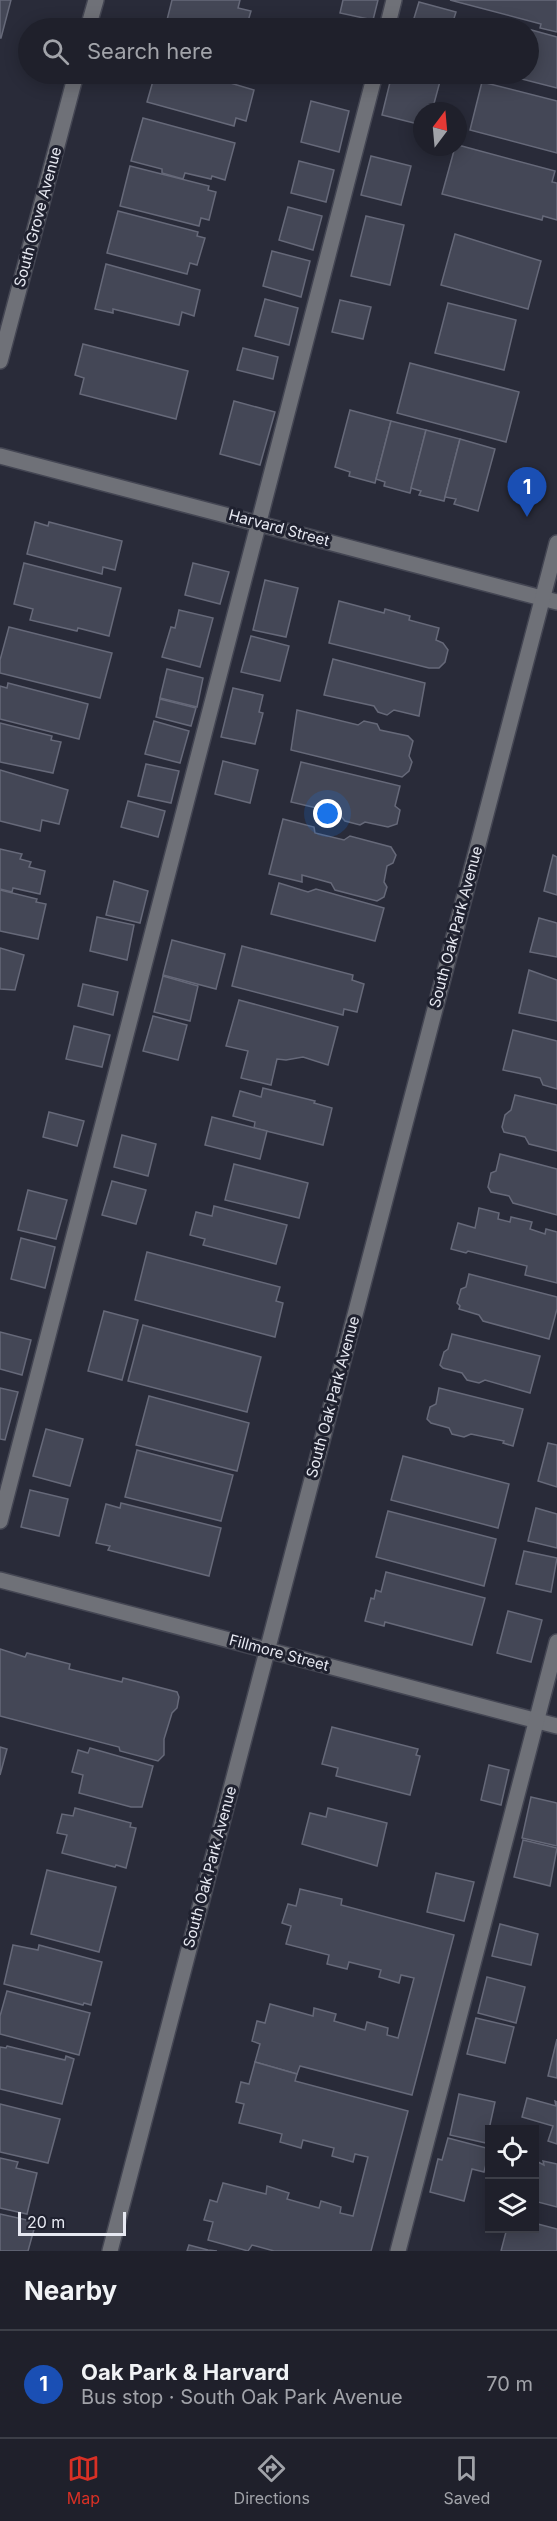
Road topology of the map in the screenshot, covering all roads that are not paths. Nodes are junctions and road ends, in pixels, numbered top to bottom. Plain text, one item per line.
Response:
1 (96, 0) edge
2 (394, 0) edge
3 (91, 18) edge
4 (390, 18) edge
5 (73, 84) edge
6 (372, 84) edge
7 (0, 361) edge
8 (0, 456) edge
9 (259, 522) junction
10 (557, 543) edge
11 (550, 600) edge
12 (0, 1521) edge
13 (0, 1580) edge
14 (557, 1642) edge
15 (267, 1650) junction
16 (536, 1721) junction
17 (557, 1726) edge
18 (110, 2251) edge
19 (398, 2251) edge

1 - 3 street
2 - 4 street
5 - 7 street, South Grove Avenue
6 - 9 street
8 - 9 street, Harvard Street
9 - 11 street, Harvard Street
9 - 12 street
10 - 11 street, South Oak Park Avenue
11 - 15 street, South Oak Park Avenue
13 - 15 street, Fillmore Street
14 - 16 street
15 - 16 street, Fillmore Street
15 - 18 street, South Oak Park Avenue
16 - 17 street, Fillmore Street
16 - 19 street

